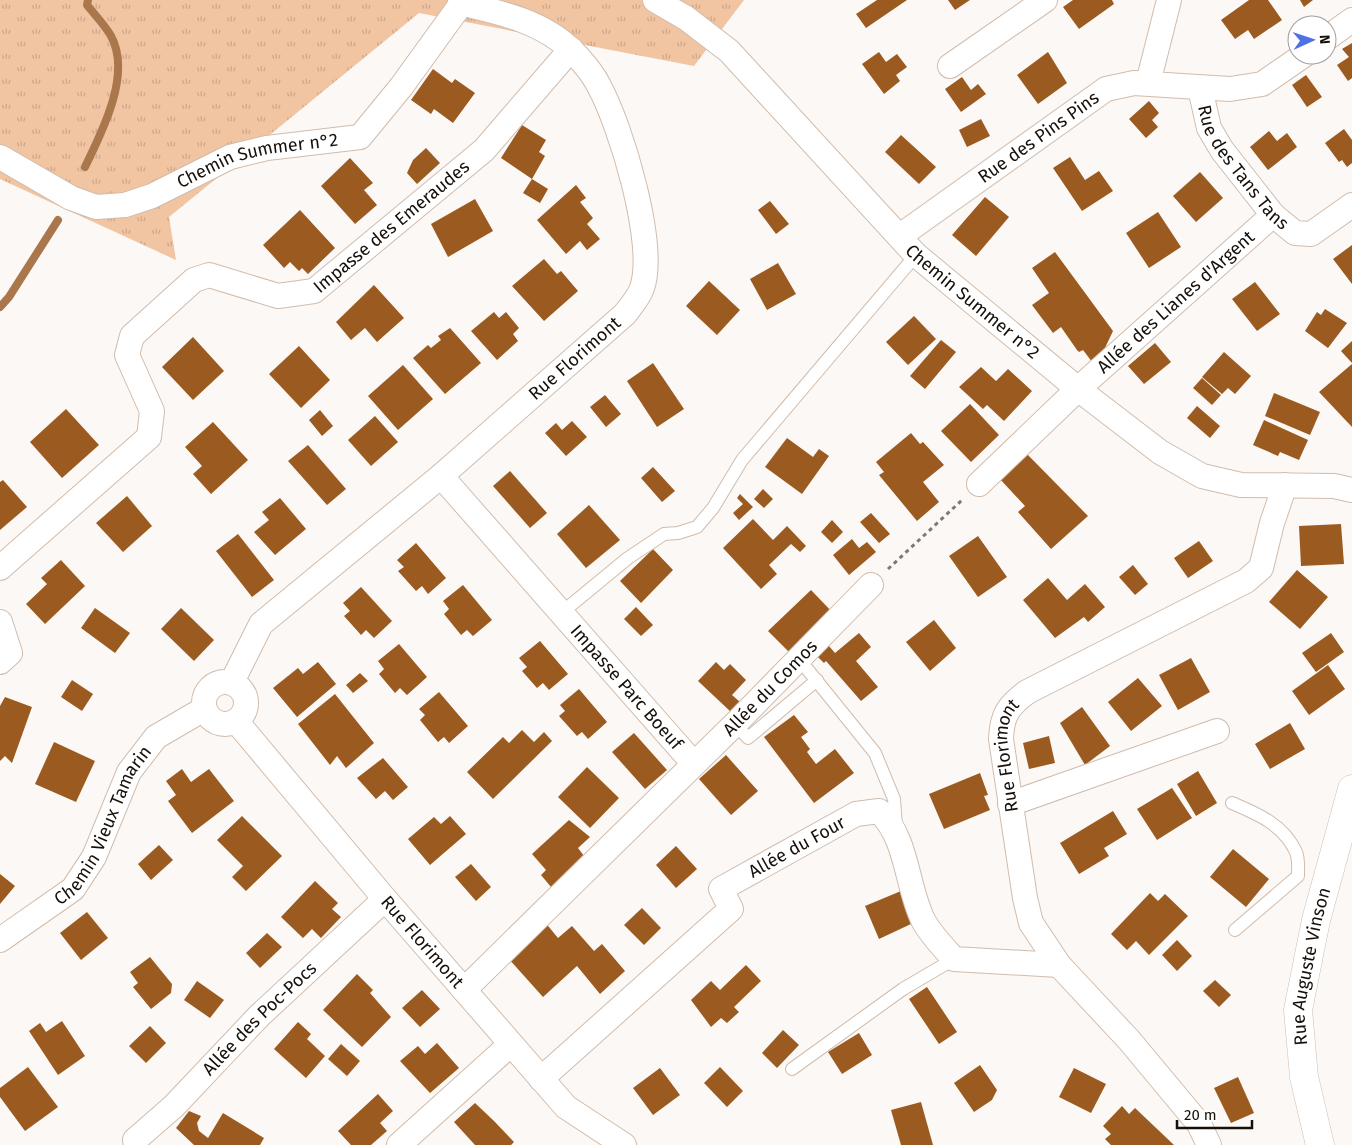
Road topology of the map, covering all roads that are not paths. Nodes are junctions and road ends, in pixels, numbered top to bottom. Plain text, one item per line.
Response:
1 (655, 0) edge
2 (1045, 0) edge
3 (1169, 0) edge
4 (462, 1) edge
5 (1352, 20) edge
6 (1337, 31) edge
7 (571, 49) junction
8 (1290, 65) edge
9 (950, 66) dead end
10 (1148, 83) junction
11 (1200, 88) junction
12 (0, 157) edge
13 (1352, 205) edge
14 (1273, 215) junction
15 (900, 236) junction
16 (916, 256) junction
17 (1078, 389) junction
18 (441, 476) junction
19 (979, 484) road end
20 (1284, 485) junction
21 (1352, 490) edge
22 (0, 568) edge
23 (872, 585) road end
24 (560, 614) junction
25 (0, 622) edge
26 (799, 659) junction
27 (0, 662) edge
28 (817, 680) junction
29 (232, 682) junction
30 (204, 709) junction
31 (236, 721) junction
32 (735, 724) junction
33 (1217, 731) dead end
34 (694, 764) junction
35 (1352, 789) edge
36 (1232, 803) dead end
37 (1010, 804) junction
38 (897, 836) junction
39 (1298, 876) junction
40 (1328, 883) junction
41 (385, 899) junction
42 (1235, 930) dead end
43 (0, 940) edge
44 (954, 959) junction
45 (1059, 965) junction
46 (464, 990) junction
47 (511, 1044) junction
48 (792, 1068) dead end
49 (541, 1079) junction
50 (135, 1140) dead end
51 (399, 1145) edge
52 (624, 1145) edge
53 (1209, 1145) edge
54 (1320, 1145) edge

1 - 15 street, Chemin Summer n°2
2 - 9 street
3 - 10 street
4 - 7 street, Rue Florimont
4 - 12 street, Chemin Summer n°2
5 - 6 street
7 - 18 street, Rue Florimont
7 - 22 street, Impasse des Emeraudes
8 - 11 street, Rue des Pins Pins
10 - 11 street, Rue des Pins Pins
10 - 15 street, Rue des Pins Pins
11 - 14 street, Rue des Tans Tans
13 - 14 street, Rue des Tans Tans
14 - 17 street, Allée des Lianes d'Argent
15 - 16 street, Chemin Summer n°2
16 - 17 street, Chemin Summer n°2
16 - 24 lane
17 - 19 street
17 - 20 street, Chemin Summer n°2
18 - 24 street, Impasse Parc Boeuf
18 - 29 street, Rue Florimont
20 - 21 street, Chemin Summer n°2
20 - 37 street, Rue Florimont
23 - 26 street, Allée du Comos
24 - 34 street, Impasse Parc Boeuf
25 - 27 street
26 - 28 lane
26 - 32 street, Allée du Comos
28 - 32 lane
28 - 38 lane
29 - 30 street
29 - 31 street
30 - 31 street
30 - 43 street, Chemin Vieux Tamarin
31 - 41 street, Rue Florimont
32 - 34 street, Allée du Comos
33 - 37 street
34 - 46 street, Allée du Comos
35 - 40 main road, Rue Auguste Vinson
36 - 39 lane
37 - 45 street, Rue Florimont
38 - 44 street, Allée du Four
38 - 49 street, Allée du Four
39 - 40 lane
39 - 42 lane
40 - 54 main road, Rue Auguste Vinson
41 - 46 street, Rue Florimont
41 - 50 street, Allée des Poc-Pocs
44 - 45 street
44 - 48 lane
45 - 53 street, Rue Florimont
46 - 47 street, Rue Florimont
47 - 49 street, Rue Florimont
47 - 51 street
49 - 52 street, Rue Florimont

